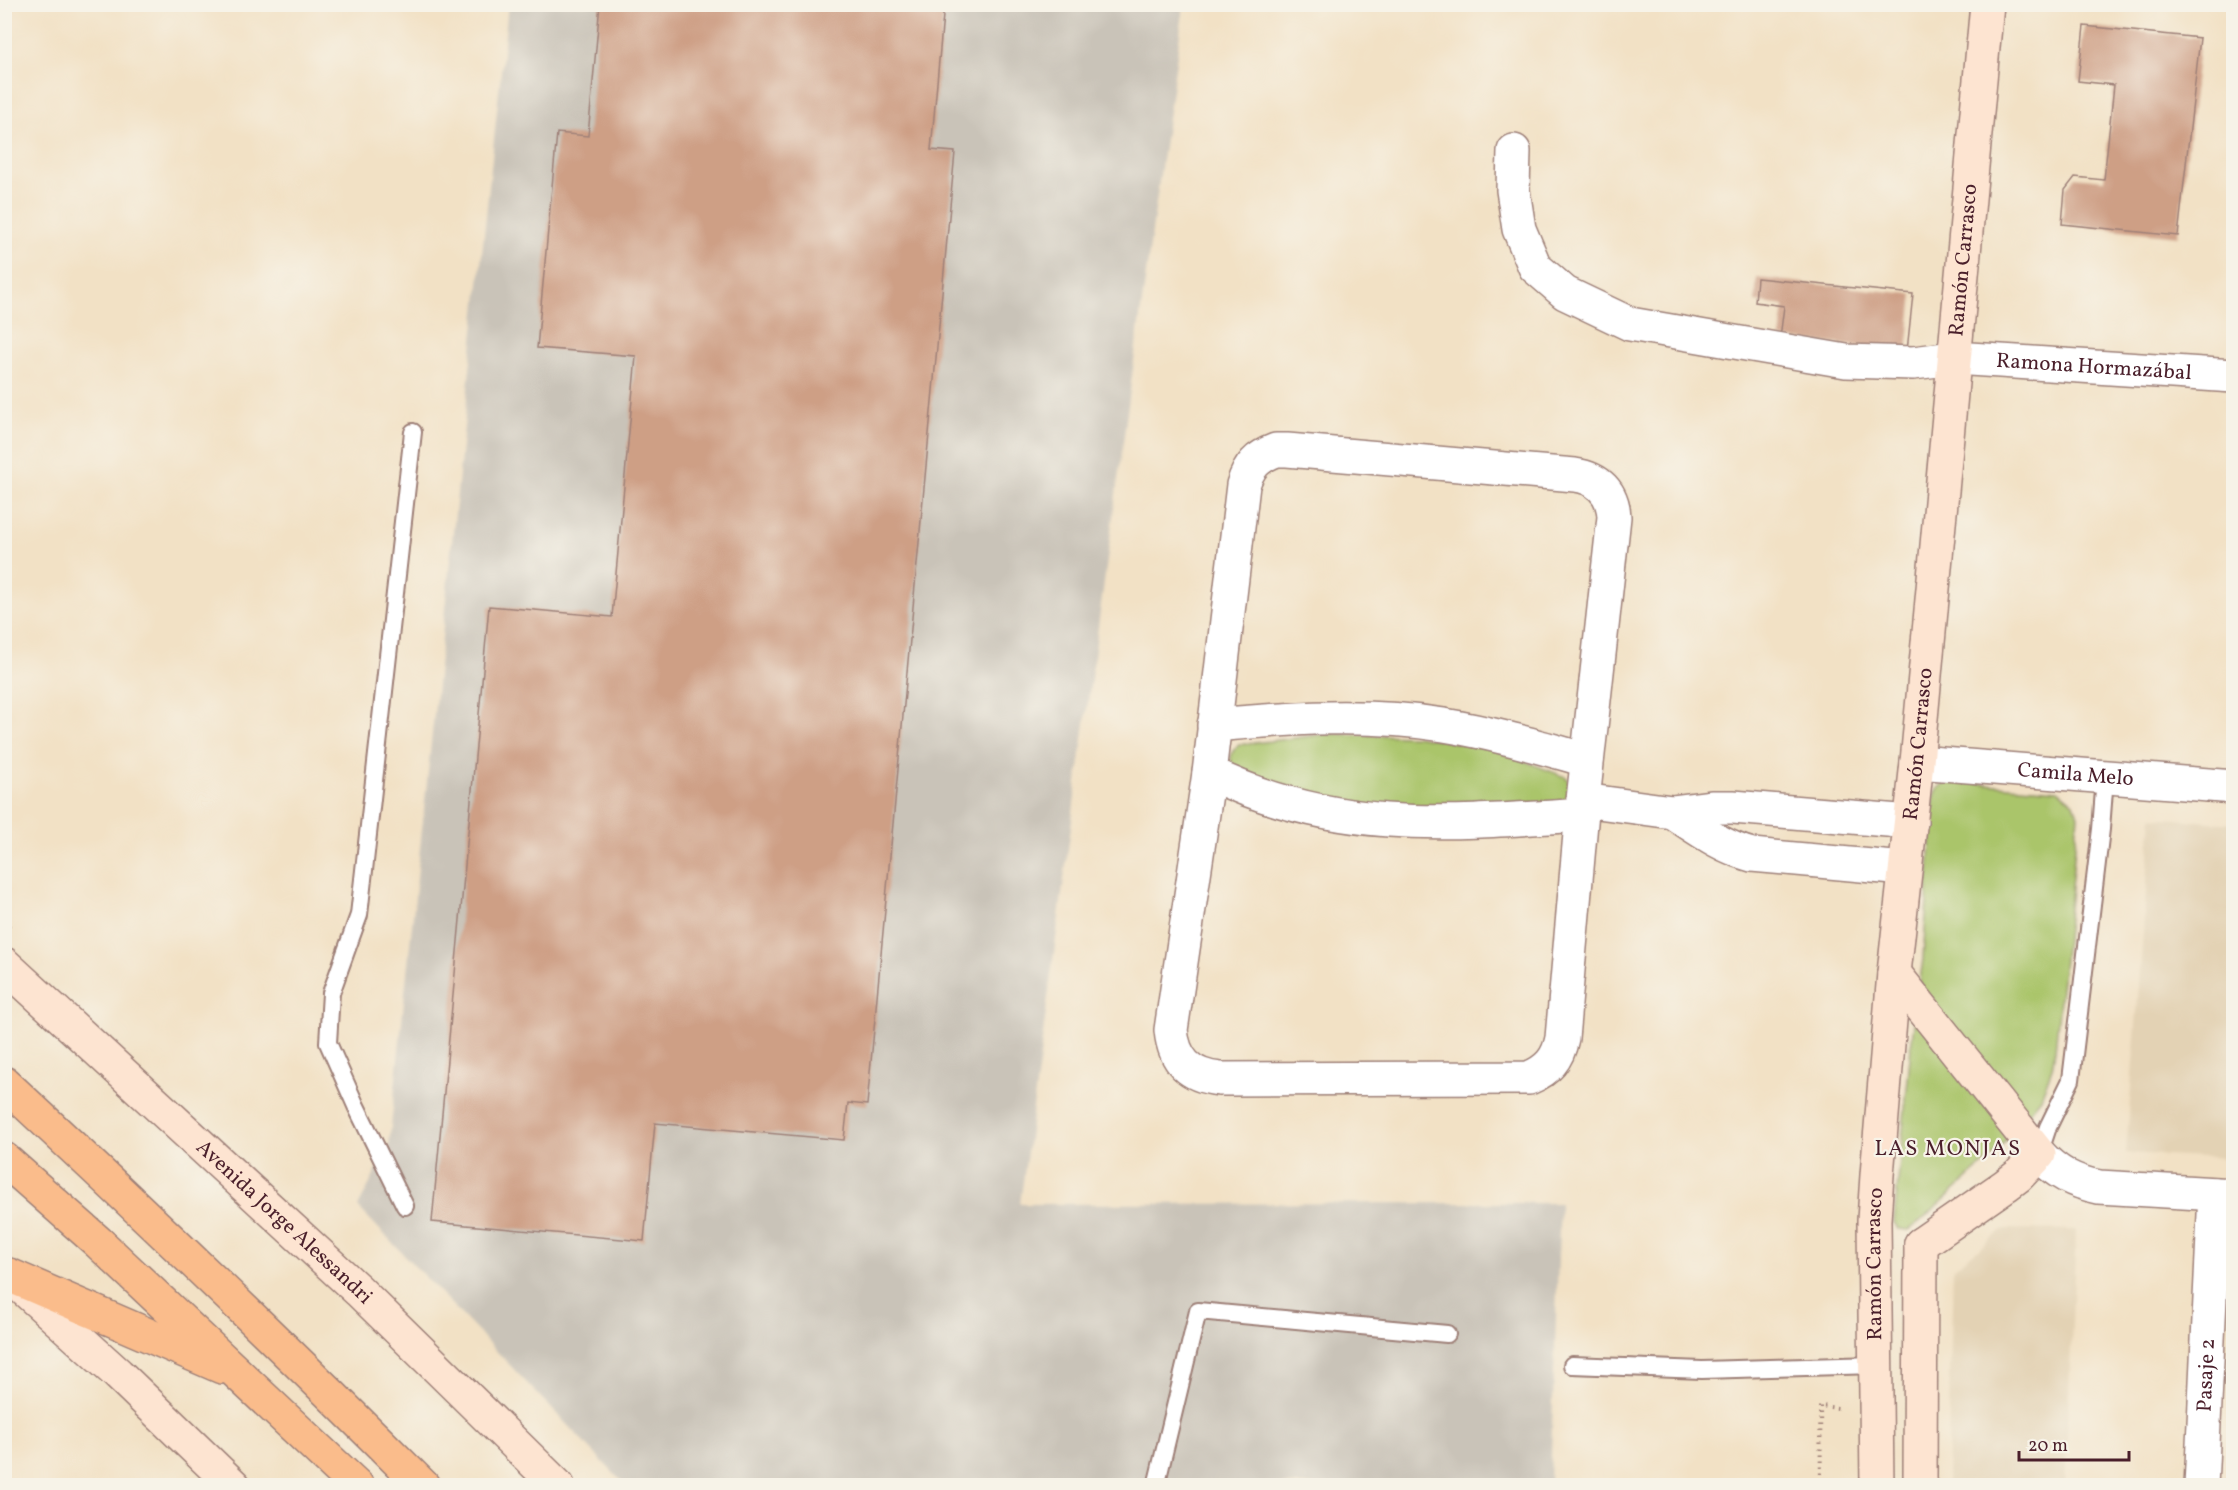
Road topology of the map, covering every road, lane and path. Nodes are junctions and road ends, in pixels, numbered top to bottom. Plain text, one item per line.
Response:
1 (1986, 4) edge
2 (1514, 151) dead end
3 (1954, 358) junction
4 (2234, 375) edge
5 (413, 432) dead end
6 (1214, 725) junction
7 (1587, 760) junction
8 (1917, 762) junction
9 (1209, 773) junction
10 (2105, 777) junction
11 (2234, 787) edge
12 (1582, 808) junction
13 (1672, 812) junction
14 (1911, 822) junction
15 (1905, 869) junction
16 (4, 963) edge
17 (1894, 973) junction
18 (4, 1083) edge
19 (2039, 1154) junction
20 (4, 1159) edge
21 (2224, 1194) edge
22 (405, 1206) dead end
23 (1874, 1220) junction
24 (1921, 1244) junction
25 (7, 1273) edge
26 (1447, 1334) dead end
27 (1572, 1365) dead end
28 (1876, 1365) junction
29 (241, 1375) junction
30 (1838, 1408) dead end
31 (234, 1485) edge
32 (357, 1485) edge
33 (423, 1485) edge
34 (558, 1485) edge
35 (1156, 1485) edge
36 (1821, 1485) edge
37 (1877, 1485) edge
38 (1920, 1485) edge
39 (2201, 1485) edge

1 - 3 main road, Ramón Carrasco
2 - 3 street, Ramona Hormazábal
3 - 4 street, Ramona Hormazábal
3 - 8 main road, Ramón Carrasco
5 - 22 lane
6 - 7 street
6 - 7 street
6 - 9 street
7 - 12 street
8 - 10 street, Camila Melo
8 - 14 main road, Ramón Carrasco
9 - 12 street
9 - 12 street
10 - 11 street, Camila Melo
10 - 19 lane
12 - 13 street
13 - 14 street
13 - 15 street
14 - 15 main road, Ramón Carrasco
15 - 17 main road, Ramón Carrasco
16 - 34 main road, Avenida Jorge Alessandri
17 - 19 main road
17 - 23 main road, Ramón Carrasco
18 - 33 highway
19 - 21 street
19 - 24 main road
20 - 29 highway
21 - 39 street, Pasaje 2
23 - 24 main road
23 - 28 main road, Ramón Carrasco
24 - 38 main road, Ramón Carrasco
25 - 29 highway
25 - 31 main road
26 - 35 lane
27 - 28 lane
28 - 37 main road, Ramón Carrasco
29 - 32 highway
30 - 36 path

